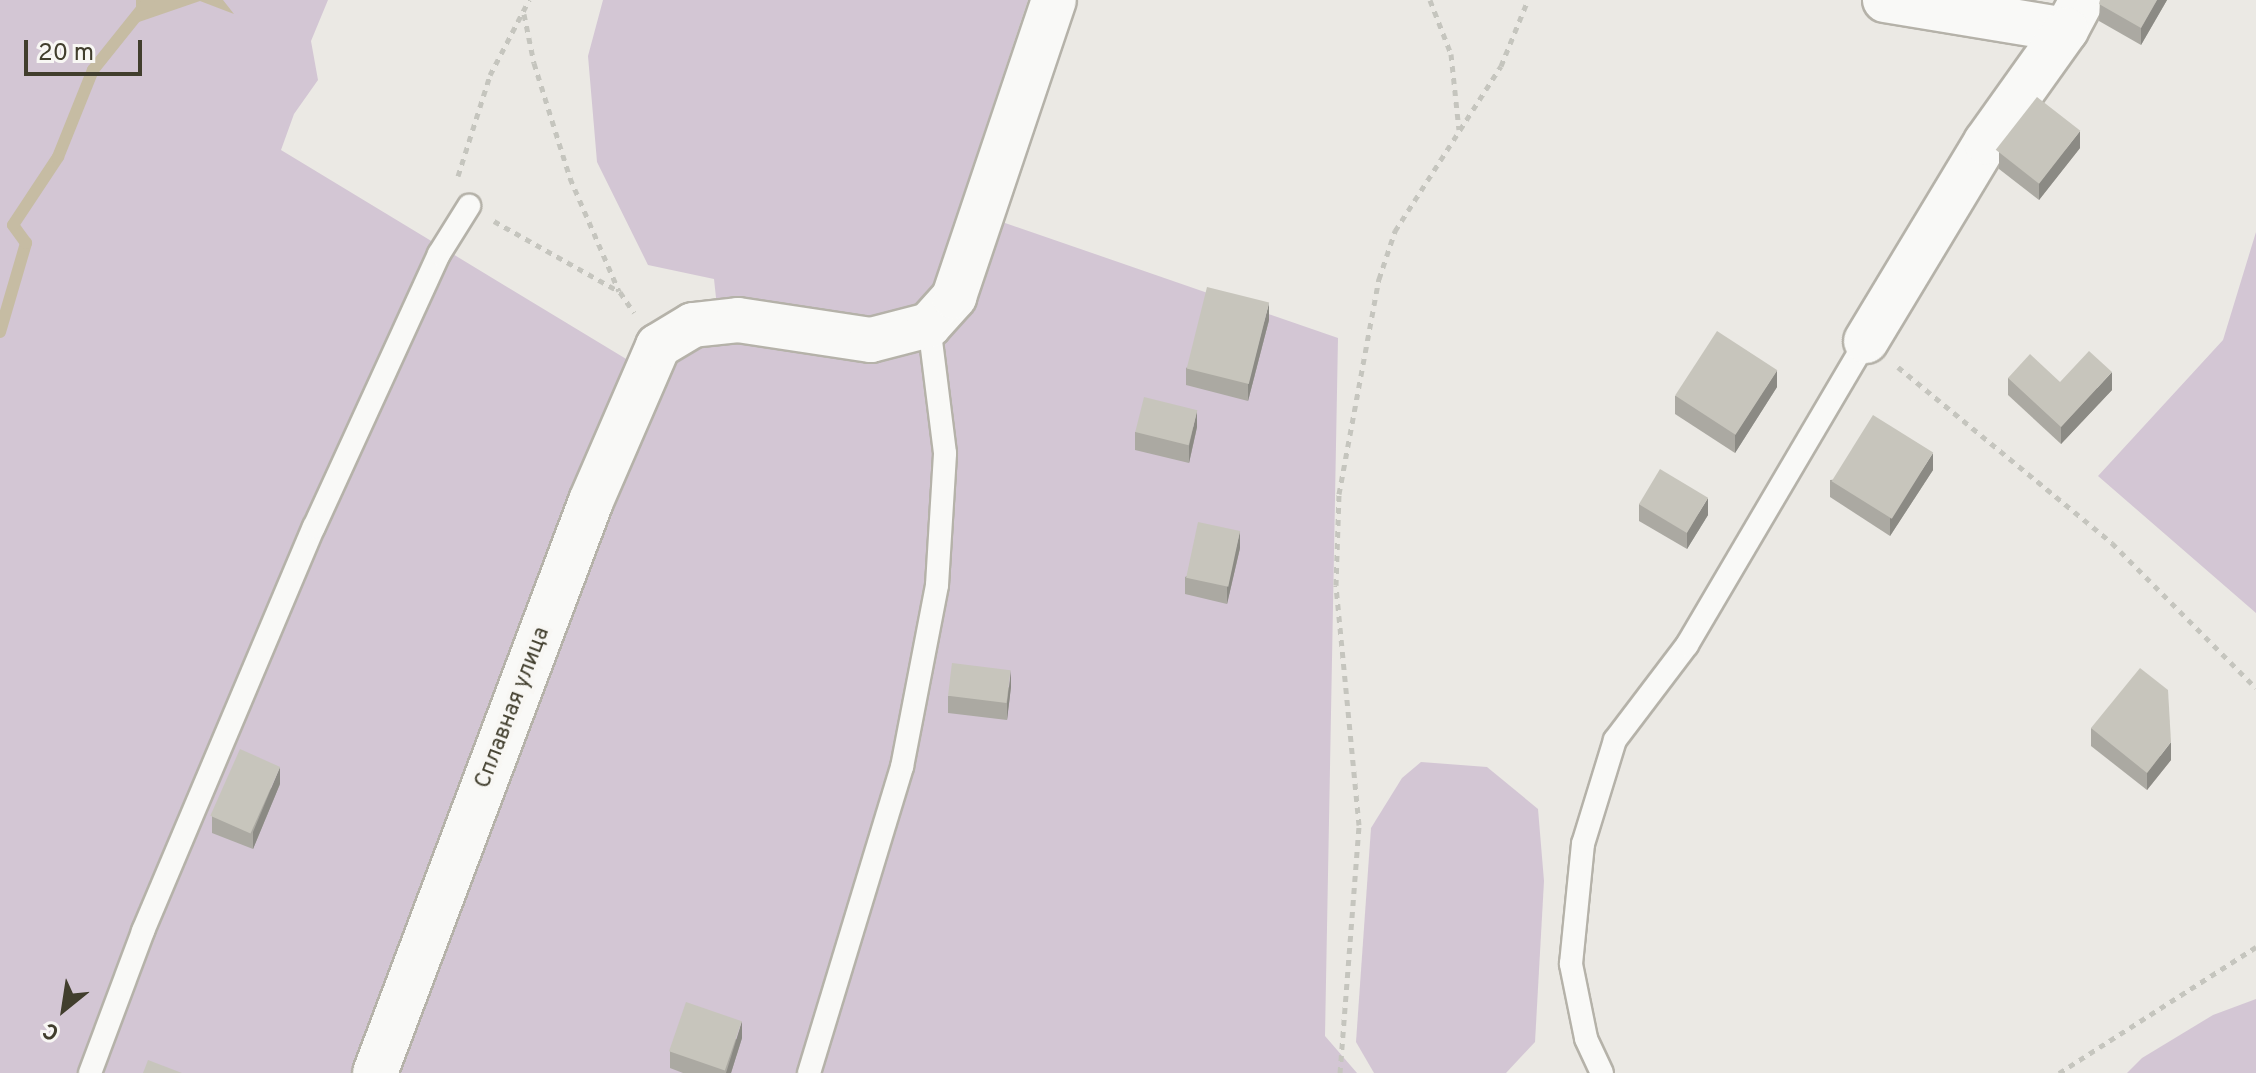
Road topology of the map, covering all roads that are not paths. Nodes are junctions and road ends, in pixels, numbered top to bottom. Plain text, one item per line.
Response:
1 (1054, 0) edge
2 (1885, 0) edge
3 (2074, 15) edge
4 (469, 206) road end
5 (929, 325) junction
6 (1866, 341) joint
7 (90, 1073) edge
8 (375, 1073) edge
9 (809, 1073) edge
10 (1602, 1073) edge

1 - 5 street
2 - 3 street
3 - 6 street
4 - 7 lane
5 - 8 street, Сплавная улица
5 - 9 lane
6 - 10 lane

